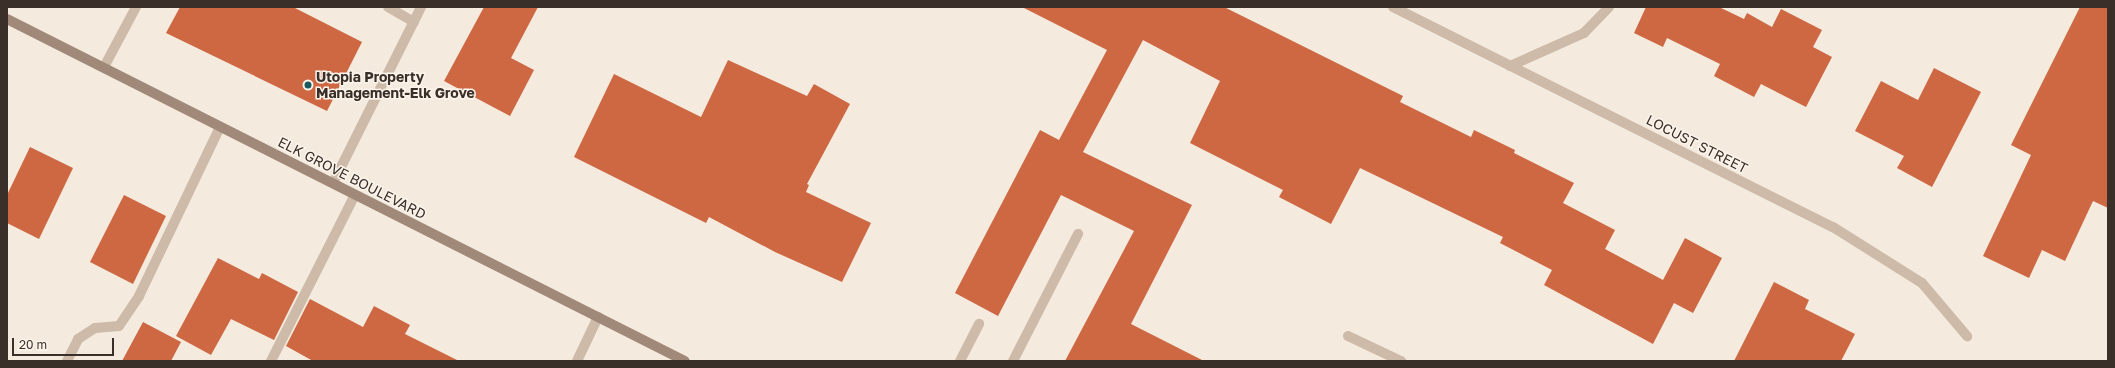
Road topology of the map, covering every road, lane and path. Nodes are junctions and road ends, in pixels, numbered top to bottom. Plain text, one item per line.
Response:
1 (136, 7) edge
2 (388, 7) edge
3 (421, 7) edge
4 (1393, 7) edge
5 (1609, 7) edge
6 (7, 19) edge
7 (414, 22) junction
8 (1510, 66) junction
9 (104, 67) junction
10 (220, 127) junction
11 (333, 184) junction
12 (355, 195) junction
13 (1078, 234) dead end
14 (598, 317) junction
15 (979, 324) dead end
16 (1348, 336) dead end
17 (1967, 336) dead end
18 (67, 361) edge
19 (271, 361) edge
20 (577, 361) edge
21 (685, 361) edge
22 (960, 361) edge
23 (1013, 361) edge
24 (1401, 361) edge

1 - 9 street
2 - 7 street
3 - 7 street
4 - 8 street, LOCUST STREET
5 - 8 street
6 - 9 main road, ELK GROVE BOULEVARD
7 - 11 street
8 - 17 street, LOCUST STREET
9 - 10 main road, ELK GROVE BOULEVARD
10 - 11 main road, ELK GROVE BOULEVARD
10 - 18 street
11 - 12 main road, ELK GROVE BOULEVARD
12 - 14 main road, ELK GROVE BOULEVARD
12 - 19 street
13 - 23 street
14 - 20 street
14 - 21 main road, ELK GROVE BOULEVARD
15 - 22 street
16 - 24 street

